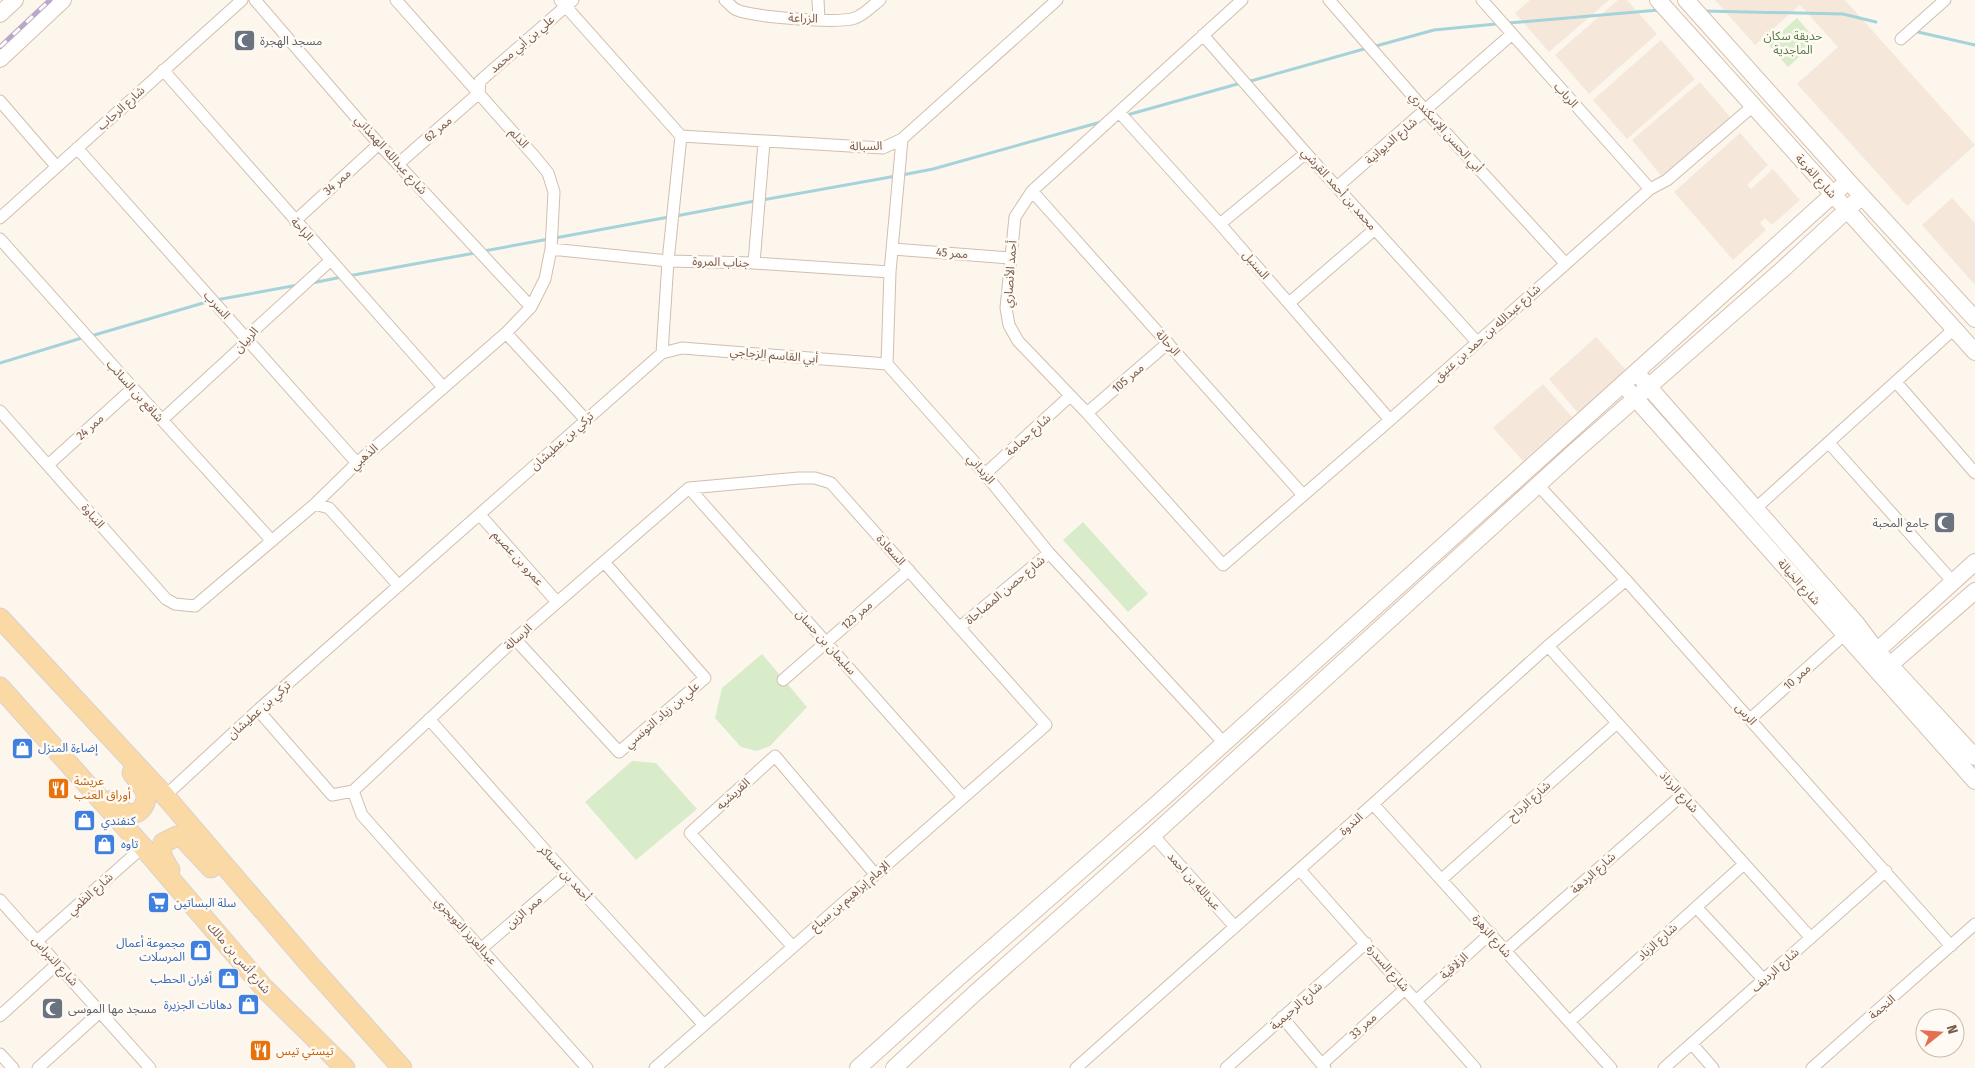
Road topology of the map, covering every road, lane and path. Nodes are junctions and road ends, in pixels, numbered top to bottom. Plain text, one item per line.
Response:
1 (16, 0) edge
2 (63, 0) edge
3 (242, 0) edge
4 (255, 0) edge
5 (396, 0) edge
6 (725, 0) edge
7 (818, 0) edge
8 (880, 0) edge
9 (1058, 0) edge
10 (1242, 0) edge
11 (1329, 0) edge
12 (1482, 0) edge
13 (1658, 0) edge
14 (1686, 0) edge
15 (1945, 0) edge
16 (566, 2) edge
17 (0, 14) edge
18 (819, 19) junction
19 (1512, 34) junction
20 (1203, 35) junction
21 (1901, 39) dead end
22 (0, 59) edge
23 (163, 70) junction
24 (479, 93) junction
25 (0, 101) edge
26 (1753, 106) junction
27 (1426, 110) junction
28 (1119, 112) junction
29 (681, 136) junction
30 (902, 139) junction
31 (764, 142) junction
32 (379, 144) junction
33 (77, 148) junction
34 (1306, 153) junction
35 (398, 164) junction
36 (56, 166) junction
37 (1848, 181) junction
38 (1337, 187) junction
39 (1650, 189) junction
40 (1032, 191) junction
41 (1833, 195) junction
42 (1862, 196) junction
43 (1848, 210) junction
44 (0, 218) edge
45 (1806, 219) junction
46 (295, 221) junction
47 (1220, 224) junction
48 (1375, 229) junction
49 (1822, 234) junction
50 (0, 239) edge
51 (893, 248) junction
52 (551, 249) junction
53 (1010, 258) junction
54 (331, 260) junction
55 (668, 260) junction
56 (754, 263) junction
57 (1565, 263) junction
58 (890, 272) junction
59 (1289, 303) junction
60 (531, 307) junction
61 (1975, 319) edge
62 (1954, 329) junction
63 (506, 333) junction
64 (248, 341) junction
65 (1477, 342) junction
66 (1168, 343) junction
67 (1975, 352) edge
68 (662, 353) junction
69 (887, 364) junction
70 (1636, 371) junction
71 (1896, 382) junction
72 (1623, 383) junction
73 (1648, 386) junction
74 (443, 387) junction
75 (133, 388) junction
76 (1070, 396) junction
77 (1635, 398) junction
78 (0, 412) edge
79 (1671, 412) junction
80 (1087, 413) junction
81 (585, 419) junction
82 (1655, 419) junction
83 (162, 420) junction
84 (1390, 420) junction
85 (1829, 443) junction
86 (357, 463) junction
87 (48, 466) junction
88 (1975, 473) edge
89 (985, 474) junction
90 (1538, 485) junction
91 (689, 488) junction
92 (1303, 495) junction
93 (315, 504) junction
94 (1756, 508) junction
95 (480, 515) junction
96 (272, 540) junction
97 (1049, 553) junction
98 (604, 562) junction
99 (1975, 562) edge
100 (1223, 565) joint
101 (909, 570) junction
102 (1626, 580) junction
103 (1953, 582) junction
104 (399, 586) junction
105 (1975, 591) edge
106 (557, 602) junction
107 (195, 606) joint
108 (0, 618) edge
109 (960, 627) junction
110 (1849, 631) junction
111 (515, 639) junction
112 (826, 642) junction
113 (1548, 646) junction
114 (1872, 655) junction
115 (1885, 669) junction
116 (53, 677) junction
117 (783, 680) dead end
118 (0, 687) edge
119 (1909, 695) junction
120 (258, 710) junction
121 (25, 716) junction
122 (429, 719) junction
123 (1750, 719) junction
124 (1617, 723) junction
125 (1046, 725) joint
126 (1224, 743) junction
127 (1975, 757) edge
128 (1975, 781) edge
129 (353, 791) junction
130 (1682, 795) junction
131 (165, 796) junction
132 (964, 797) junction
133 (1373, 804) junction
134 (1153, 835) junction
135 (143, 847) junction
136 (1744, 864) junction
137 (1300, 870) junction
138 (1886, 871) junction
139 (875, 874) junction
140 (567, 875) junction
141 (1442, 879) junction
142 (0, 900) edge
143 (1696, 906) junction
144 (1975, 924) edge
145 (1235, 927) junction
146 (1490, 933) junction
147 (1810, 938) junction
148 (37, 941) junction
149 (1366, 943) junction
150 (793, 946) junction
151 (1951, 946) junction
152 (482, 948) junction
153 (1505, 951) junction
154 (57, 964) junction
155 (310, 965) junction
156 (959, 977) junction
157 (1764, 980) junction
158 (264, 988) junction
159 (1405, 989) junction
160 (974, 994) junction
161 (937, 998) junction
162 (1417, 1000) junction
163 (100, 1012) junction
164 (0, 1016) edge
165 (951, 1016) junction
166 (1282, 1017) junction
167 (1570, 1021) junction
168 (704, 1025) junction
169 (1692, 1044) junction
170 (0, 1054) edge
171 (1324, 1066) edge
172 (13, 1068) edge
173 (38, 1068) edge
174 (150, 1068) edge
175 (344, 1068) edge
176 (402, 1068) edge
177 (587, 1068) edge
178 (655, 1068) edge
179 (858, 1068) edge
180 (894, 1068) edge
181 (1076, 1068) edge
182 (1226, 1068) edge
183 (1475, 1068) edge
184 (1611, 1068) edge
185 (1664, 1068) edge
186 (1713, 1068) edge
187 (1812, 1068) edge

1 - 17 street
2 - 22 street
3 - 23 street, شارع الرحاب
4 - 32 street, شارع عبدالله الهمذاني
5 - 24 street, الدلم
6 - 18 street, الزراعة
7 - 18 street
8 - 18 street, الزراعة
9 - 30 street, السبالة
10 - 20 street, أحمد الأنصاري
11 - 27 street, أبي الحسن الإسكندري
12 - 19 street, الرباب
13 - 26 street, شارع الفرعة
14 - 37 street, شارع الفرعة
15 - 21 street
16 - 24 street, علي بن أبي محمد
16 - 29 street
19 - 27 street, شارع الديوانية
19 - 39 street, الرباب
20 - 28 street, أحمد الأنصاري
20 - 34 street, محمد بن أحمد القرشي
23 - 33 street, شارع الرحاب
23 - 46 street, الراحة
24 - 35 street, ممر 62
24 - 52 street, الدلم
25 - 36 street
26 - 39 street, شارع عبدالله بن حمد بن عتيق
26 - 41 street, شارع الفرعة
27 - 38 street, شارع الديوانية
27 - 57 street, أبي الحسن الإسكندري
28 - 40 street, أحمد الأنصاري
28 - 47 street, السنبل
29 - 31 street, السبالة
29 - 55 street
30 - 31 street, السبالة
30 - 51 street
31 - 56 street
32 - 35 street, شارع عبدالله الهمذاني
32 - 46 street, ممر 34
33 - 36 street, شارع الرحاب
33 - 64 street, السرب
34 - 38 street, محمد بن أحمد القرشي
34 - 47 street
35 - 60 street, شارع عبدالله الهمذاني
36 - 44 street, شارع الرحاب
37 - 41 street
37 - 42 street, شارع الفرعة
38 - 48 street, محمد بن أحمد القرشي
39 - 57 street, شارع عبدالله بن حمد بن عتيق
40 - 53 street, أحمد الأنصاري
40 - 66 street, الرحالة
41 - 43 street, شارع الفرعة
41 - 45 street
42 - 43 street
42 - 61 street, شارع الفرعة
43 - 49 street
43 - 62 street, شارع الفرعة
45 - 49 street
45 - 70 street
46 - 54 street, الراحة
47 - 59 street, السنبل
48 - 59 street
48 - 65 street, محمد بن أحمد القرشي
49 - 73 street
50 - 75 street, شافع بن السائب
51 - 53 street, ممر 45
51 - 58 street
52 - 55 street, جناب المروة
52 - 60 street, الدلم
53 - 76 street, أحمد الأنصاري
54 - 64 street, الربيان
54 - 74 street, الراحة
55 - 56 street, جناب المروة
55 - 68 street
56 - 58 street, جناب المروة
57 - 65 street, شارع عبدالله بن حمد بن عتيق
58 - 69 street
59 - 84 street, السنبل
60 - 63 street, الذهبي
62 - 67 street, شارع الفرعة
62 - 71 street
63 - 74 street, الذهبي
63 - 81 street
64 - 83 street, الربيان
64 - 86 street, السرب
65 - 84 street, شارع عبدالله بن حمد بن عتيق
66 - 80 street, ممر 105
66 - 92 street, الرحالة
68 - 69 street, أبي القاسم الزجاجي
68 - 81 street, تركي بن عطيشان
69 - 89 street, الزبداني
70 - 72 street
70 - 73 street, شارع الخيالة
71 - 85 street
71 - 88 street
72 - 77 street, شارع الخيالة
72 - 126 street
73 - 77 street
73 - 79 street, شارع الخيالة
74 - 86 street, الذهبي
75 - 83 street, شافع بن السائب
75 - 87 street, ممر 24
76 - 80 street, أحمد الأنصاري
76 - 89 street, شارع حمامة
77 - 82 street, شارع الخيالة
77 - 90 street
78 - 87 street, النباوة
79 - 82 street
79 - 94 street, شارع الخيالة
80 - 100 street, أحمد الأنصاري
81 - 95 street, تركي بن عطيشان
82 - 110 street, شارع الخيالة
83 - 96 street, شافع بن السائب
84 - 92 street, شارع عبدالله بن حمد بن عتيق
85 - 94 street
85 - 103 street
86 - 93 street, الذهبي
87 - 107 street, النباوة
89 - 97 street, الزبداني
90 - 102 street, الرس
90 - 134 street
91 - 98 street, الرسالة
91 - 101 street, السعادة
91 - 112 street, سليمان بن حسان
92 - 100 street, شارع عبدالله بن حمد بن عتيق
93 - 96 street, الذهبي
93 - 104 street
94 - 110 street, شارع الخيالة
95 - 104 street, تركي بن عطيشان
95 - 106 street, عمرو بن عصيم
96 - 107 street, الذهبي
97 - 109 street, شارع حصن المضاحاة
97 - 126 street, الزبداني
98 - 106 street, الرسالة
98 - 111 street, علي بن زياد التونسي
99 - 103 street
101 - 109 street, السعادة
101 - 112 street, ممر 123
102 - 113 street, الندوة
102 - 123 street, الرس
103 - 114 street
104 - 120 street, تركي بن عطيشان
105 - 115 street
106 - 111 street, الرسالة
108 - 116 main road
109 - 125 street, السعادة
110 - 114 street, شارع الخيالة
110 - 123 street, ممر 10
111 - 122 street, الرسالة
112 - 117 street, ممر 123
112 - 132 street, سليمان بن حسان
113 - 124 street, شارع الرذاذ
113 - 133 street, الندوة
114 - 115 street, شارع الخيالة
115 - 119 street, شارع الخيالة
116 - 121 main road
116 - 131 main road
118 - 121 main road, شارع أنس بن مالك
119 - 127 street, شارع الخيالة
119 - 128 street, شارع الخيالة
120 - 129 street
120 - 131 street, تركي بن عطيشان
121 - 135 main road, شارع أنس بن مالك
122 - 129 street, الرسالة
122 - 140 street, أحمد بن عساكر
123 - 138 street, الرس
124 - 130 street, شارع الرذاذ
124 - 141 street, شارع الرداح
125 - 132 street, الإمام إبراهيم بن سباع
126 - 156 street
129 - 152 street, عبدالعزيز التويجري
130 - 136 street, شارع الرذاذ
130 - 153 street, شارع الردهة
131 - 155 main road
132 - 139 street, الإمام إبراهيم بن سباع
133 - 137 street, الندوة
133 - 141 street, شارع الزهرة
134 - 145 street, عبدالله بن احمد
134 - 160 street
135 - 148 street, شارع الظمي
135 - 158 main road, شارع أنس بن مالك
136 - 143 street, شارع الزباد
136 - 147 street, شارع الرذاذ
137 - 145 street, الندوة
137 - 149 street, شارع السدرة
138 - 147 street, شارع الرديف
138 - 151 street, الرس
139 - 150 street, الإمام إبراهيم بن سباع
139 - 150 street, القريشيه
140 - 152 street, ممر الزين
140 - 168 street, أحمد بن عساكر
141 - 146 street, شارع الزهرة
142 - 148 street, شارع النبراس
143 - 157 street
143 - 167 street, شارع الزباد
144 - 151 street, النجمة
145 - 181 street, الندوة
146 - 153 street, شارع الزهرة
146 - 162 street, الزلاقية
147 - 157 street, شارع الرديف
148 - 154 street, شارع النبراس
149 - 159 street, شارع السدرة
149 - 166 street, شارع الرحيمية
150 - 168 street, الإمام إبراهيم بن سباع
151 - 187 street, النجمة
152 - 177 street, عبدالعزيز التويجري
153 - 167 street, شارع الزهرة
154 - 163 street, شارع النبراس
154 - 164 street
155 - 158 main road
155 - 176 main road
156 - 160 street
156 - 161 street
157 - 169 street, شارع الرديف
158 - 175 main road, شارع أنس بن مالك
159 - 162 street, شارع السدرة
159 - 171 street, ممر 33
160 - 165 street
161 - 165 street
161 - 179 street
162 - 183 street, شارع السدرة
163 - 173 street
163 - 174 street, شارع النبراس
165 - 180 street
166 - 171 street
166 - 182 street, شارع الرحيمية
167 - 184 street, شارع الزهرة
168 - 178 street, الإمام إبراهيم بن سباع
169 - 185 street, شارع الرديف
169 - 186 street
170 - 172 street

